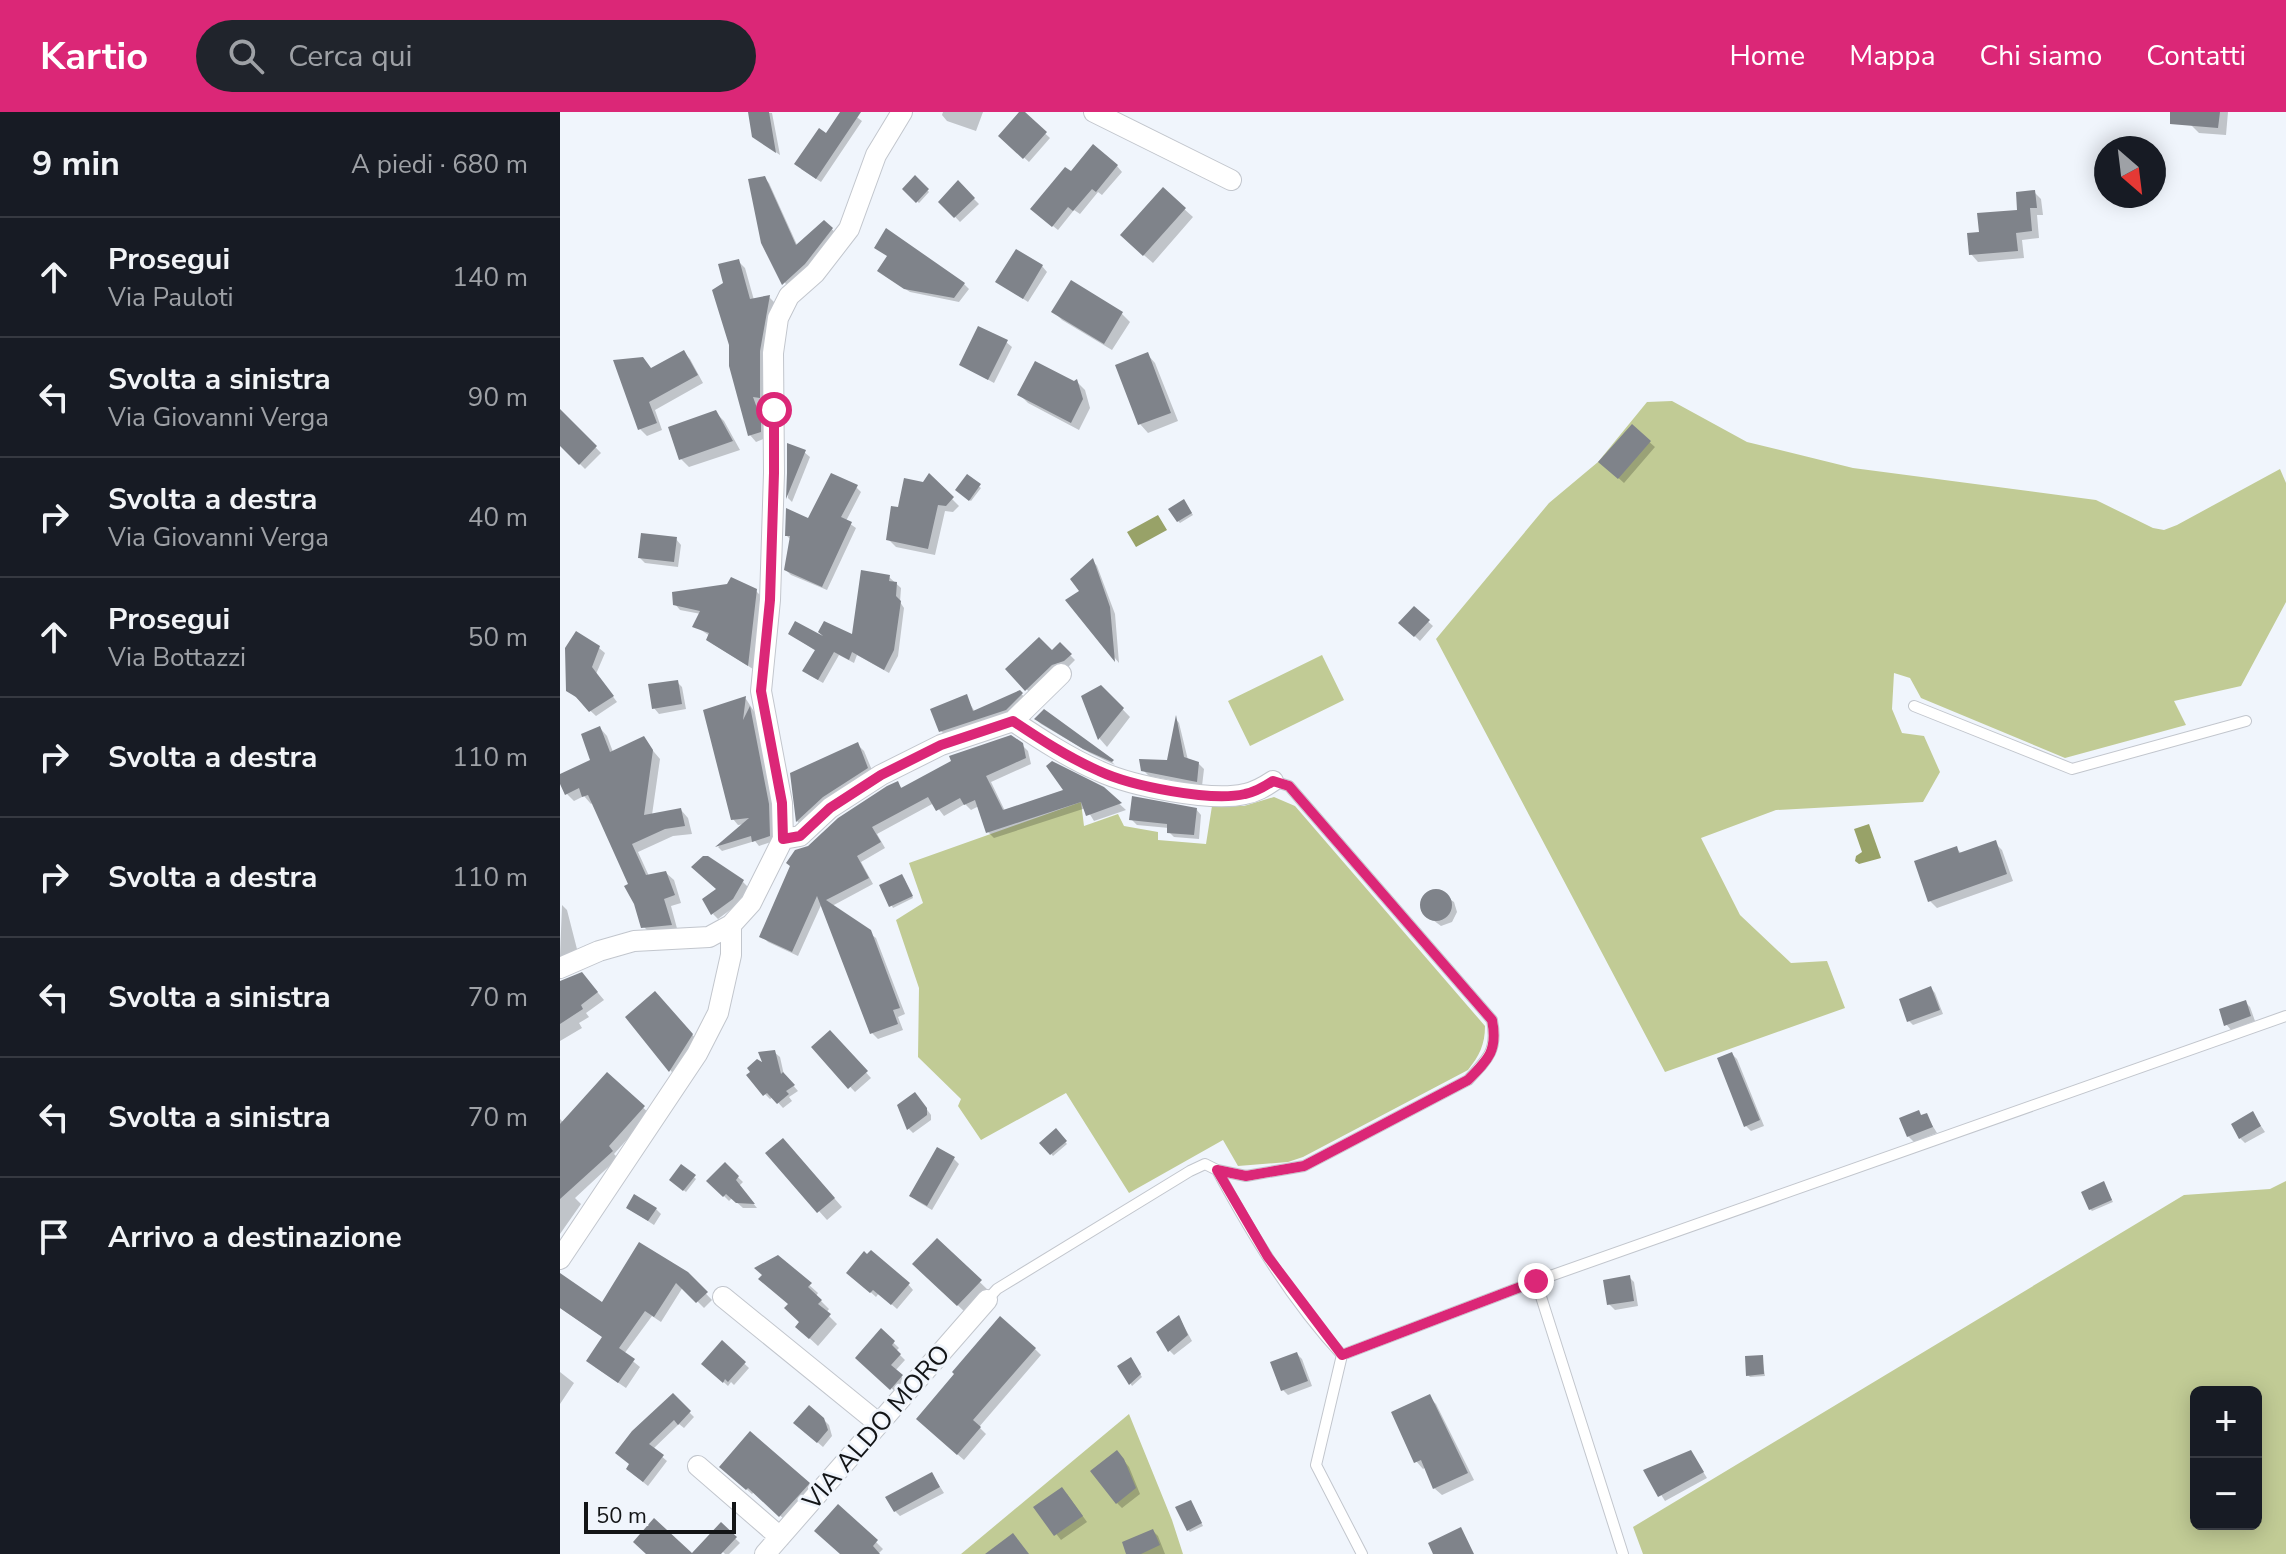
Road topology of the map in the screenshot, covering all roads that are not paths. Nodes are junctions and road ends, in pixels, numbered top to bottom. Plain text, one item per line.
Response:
1 (902, 112) edge
2 (1094, 112) edge
3 (1231, 180) dead end
4 (1061, 674) dead end
5 (1914, 706) dead end
6 (1013, 721) junction
7 (2246, 721) dead end
8 (1273, 781) joint
9 (783, 839) junction
10 (731, 925) junction
11 (560, 968) edge
12 (2286, 1016) edge
13 (1217, 1170) junction
14 (560, 1259) edge
15 (1536, 1281) junction
16 (723, 1297) dead end
17 (987, 1300) joint
18 (1342, 1355) junction
19 (878, 1423) junction
20 (698, 1466) dead end
21 (780, 1537) junction
22 (765, 1554) edge
23 (1362, 1554) edge
24 (1623, 1554) edge

1 - 9 street
2 - 3 street
4 - 6 street
5 - 7 lane
6 - 8 street
6 - 9 street
8 - 13 lane
9 - 10 street
10 - 11 street
10 - 14 street
12 - 15 lane
13 - 17 lane
13 - 18 lane
15 - 18 lane
15 - 24 lane
16 - 19 street
17 - 19 street, VIA ALDO MORO
18 - 23 lane
19 - 21 street, VIA ALDO MORO
20 - 21 street
21 - 22 street, VIA ALDO MORO

